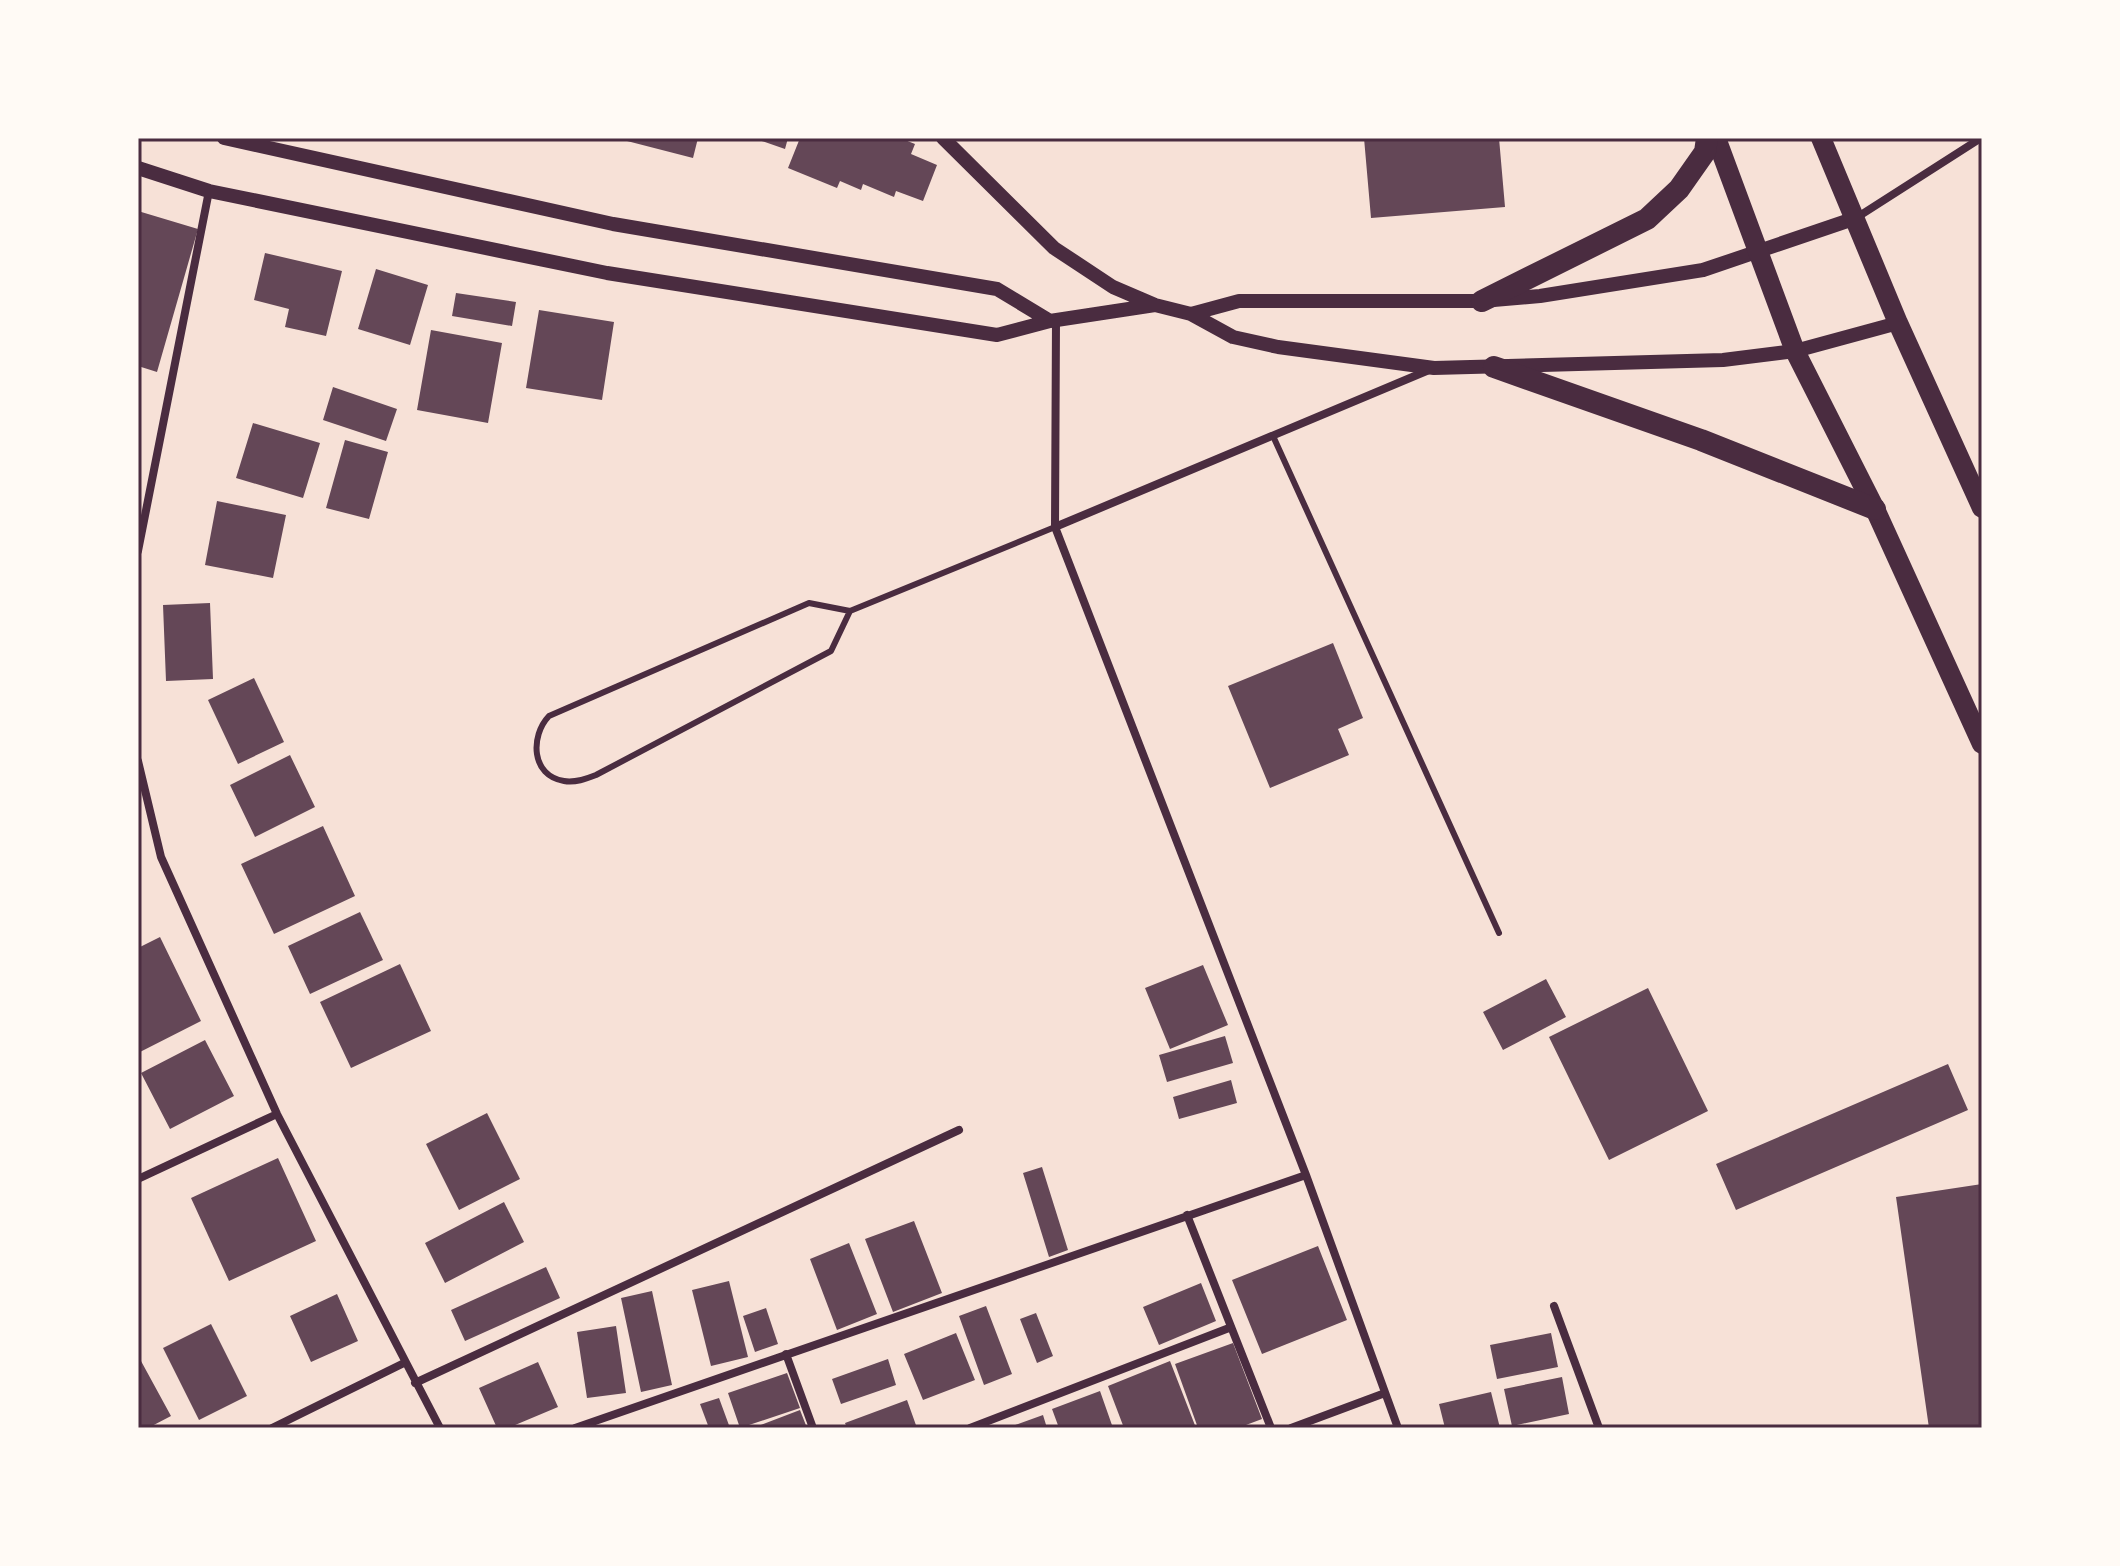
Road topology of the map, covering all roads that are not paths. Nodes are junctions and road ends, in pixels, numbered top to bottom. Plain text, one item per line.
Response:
1 (224, 138) edge
2 (943, 138) edge
3 (1707, 138) edge
4 (1716, 138) edge
5 (1821, 138) edge
6 (1981, 138) edge
7 (138, 168) edge
8 (209, 191) junction
9 (1856, 218) junction
10 (1760, 251) junction
11 (1482, 301) junction
12 (1155, 305) junction
13 (1191, 314) junction
14 (1053, 320) junction
15 (1898, 323) junction
16 (1795, 351) junction
17 (1494, 367) junction
18 (1434, 368) junction
19 (1273, 436) junction
20 (1982, 508) edge
21 (1875, 509) junction
22 (1055, 527) junction
23 (138, 551) edge
24 (850, 611) junction
25 (1982, 744) edge
26 (138, 761) edge
27 (1499, 933) dead end
28 (277, 1114) junction
29 (959, 1130) dead end
30 (1306, 1175) junction
31 (138, 1179) edge
32 (1187, 1215) junction
33 (1554, 1306) dead end
34 (1229, 1328) junction
35 (786, 1354) junction
36 (404, 1363) junction
37 (415, 1383) junction
38 (1385, 1393) junction
39 (272, 1428) edge
40 (440, 1428) edge
41 (575, 1428) edge
42 (813, 1428) edge
43 (970, 1428) edge
44 (1271, 1428) edge
45 (1291, 1428) edge
46 (1398, 1428) edge
47 (1599, 1428) edge

1 - 14 street
2 - 12 street
3 - 11 highway
4 - 10 main road
5 - 9 main road
6 - 9 street
7 - 8 street
8 - 14 street
8 - 23 street
9 - 10 street
9 - 15 main road
10 - 11 street
10 - 16 main road
11 - 13 street
12 - 13 street
12 - 14 street
13 - 18 street
14 - 22 street
15 - 16 street
15 - 20 main road
16 - 17 street
16 - 21 main road
17 - 18 street
17 - 21 highway
18 - 19 street
19 - 22 street
19 - 27 lane
21 - 25 main road
22 - 24 lane
22 - 30 street
24 - 24 lane
26 - 28 street
28 - 31 street
28 - 36 street
29 - 37 street
30 - 32 street
30 - 38 street
32 - 34 street
32 - 35 street
33 - 47 street
34 - 43 street
34 - 44 street
35 - 41 street
35 - 42 street
36 - 37 street
36 - 39 street
37 - 40 street
38 - 45 street
38 - 46 street

